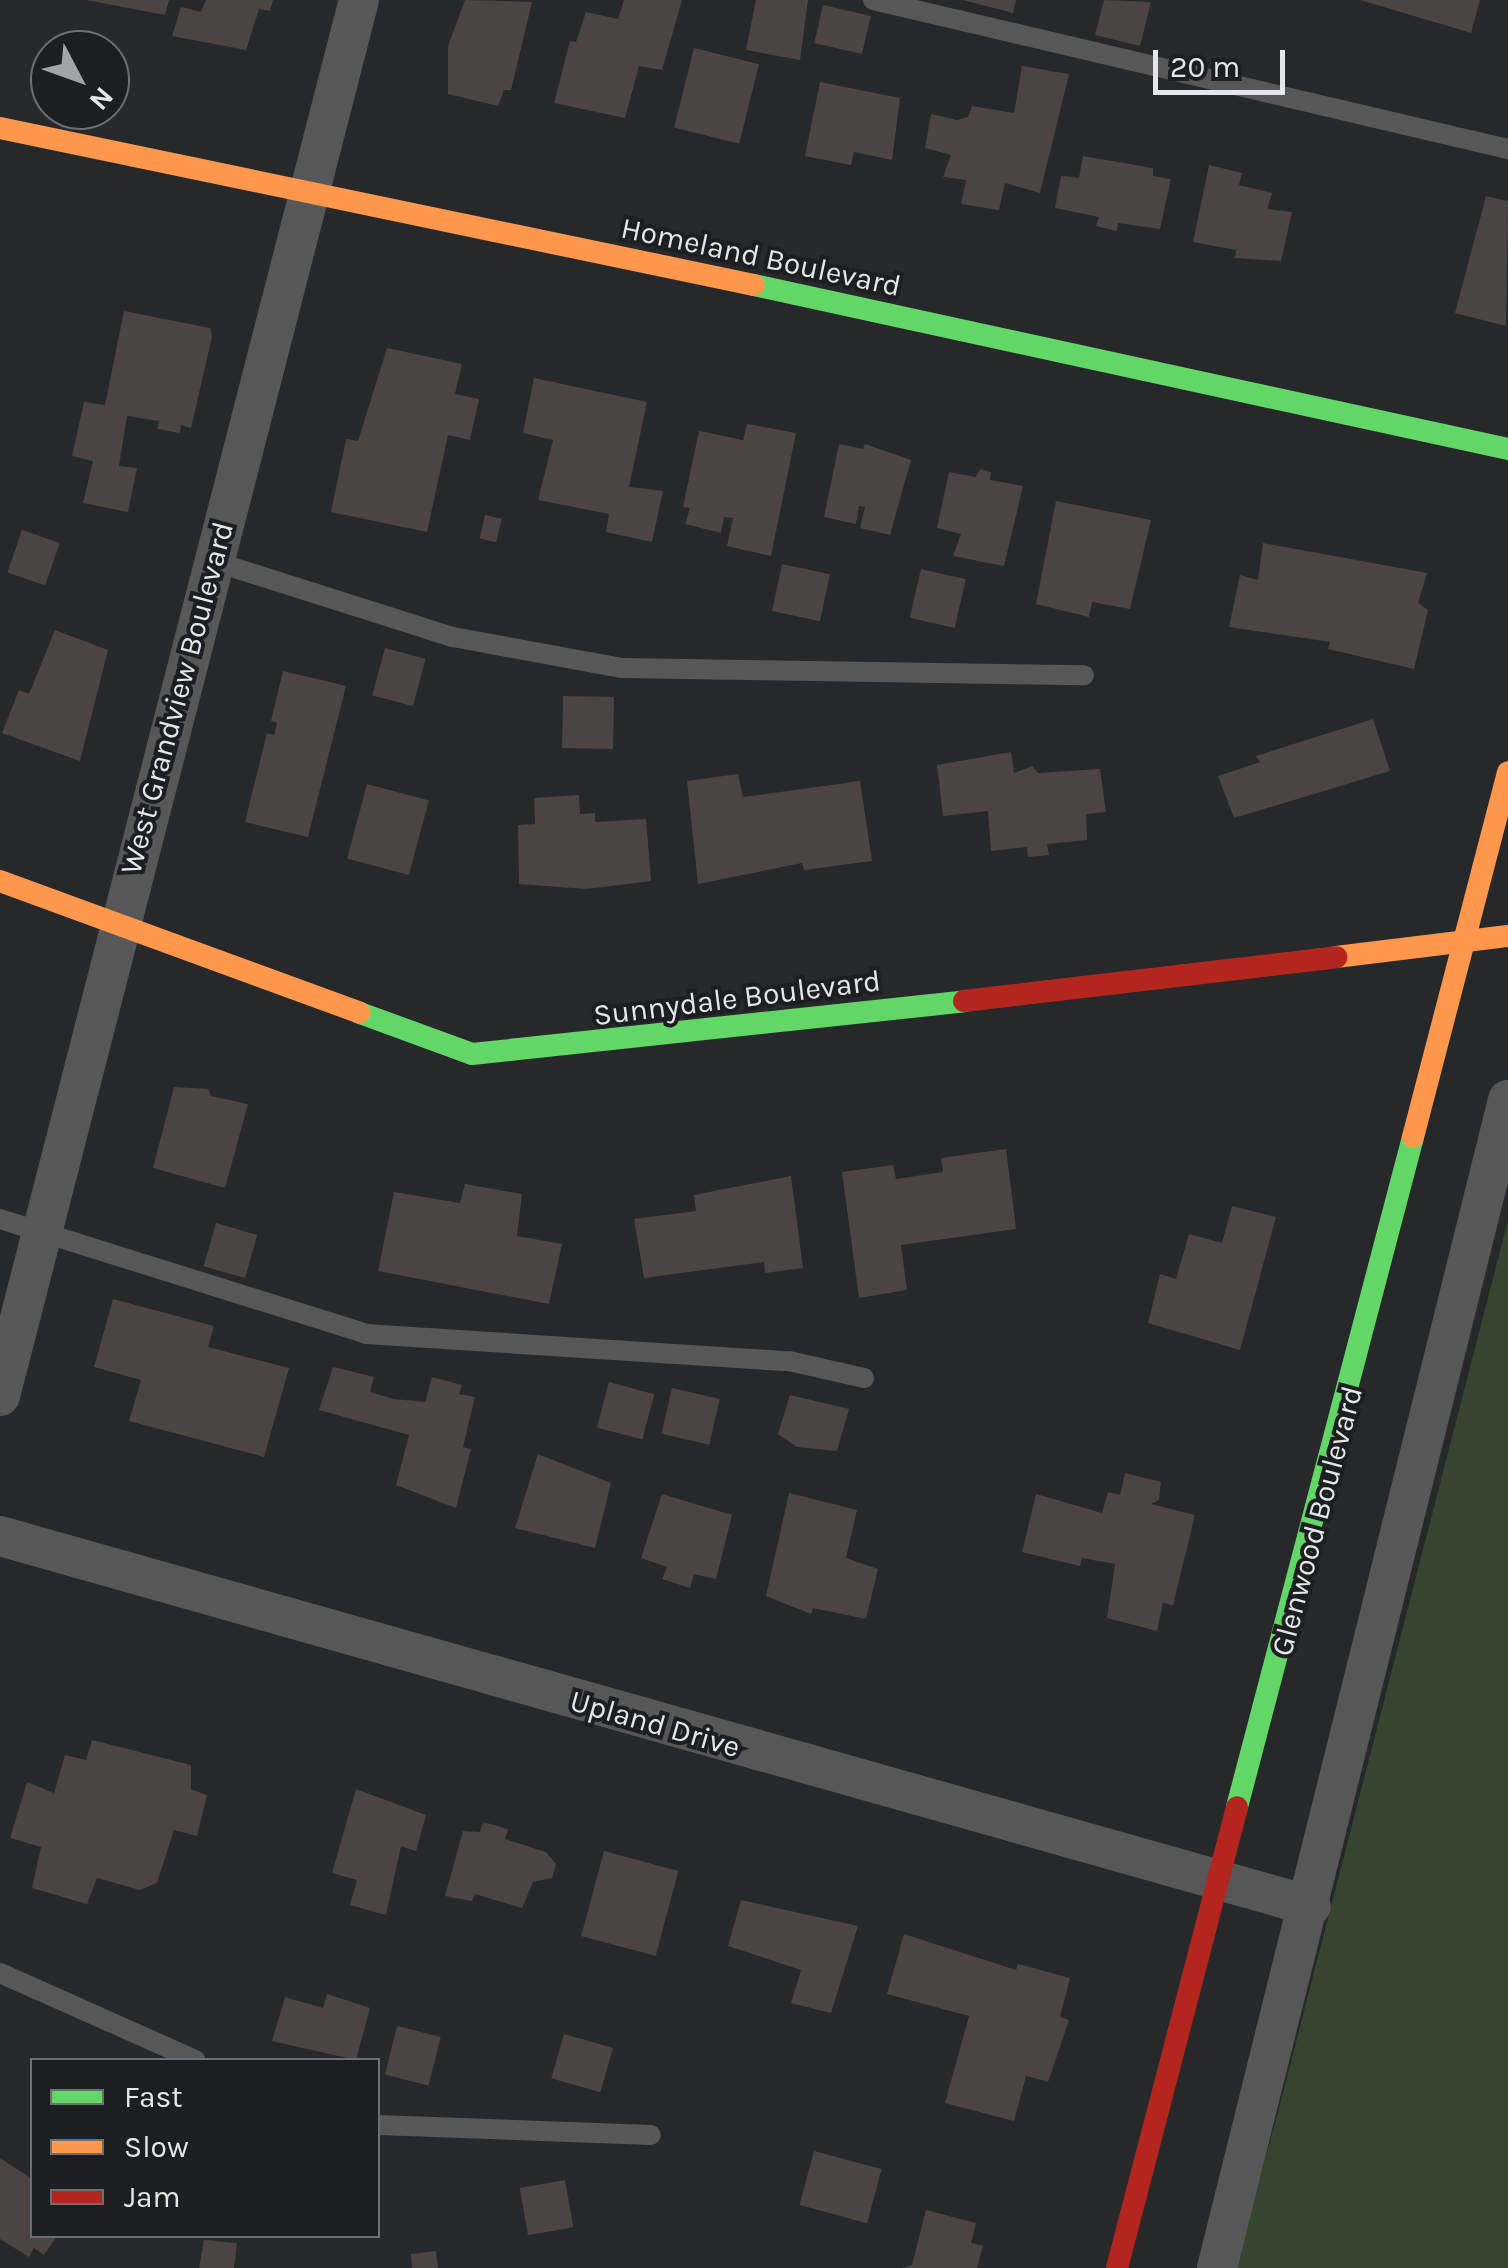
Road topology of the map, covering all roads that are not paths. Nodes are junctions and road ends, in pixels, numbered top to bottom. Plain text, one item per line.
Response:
1 (359, 0) edge
2 (873, 0) edge
3 (0, 128) edge
4 (1508, 149) edge
5 (310, 188) junction
6 (1508, 450) edge
7 (214, 562) junction
8 (1084, 675) dead end
9 (1508, 772) edge
10 (0, 881) edge
11 (116, 925) junction
12 (1508, 936) edge
13 (1466, 937) junction
14 (1508, 1100) edge
15 (0, 1218) edge
16 (39, 1233) junction
17 (864, 1378) dead end
18 (0, 1396) edge
19 (0, 1536) edge
20 (1222, 1880) junction
21 (1311, 1906) junction
22 (0, 1973) edge
23 (191, 2058) edge
24 (380, 2125) edge
25 (651, 2135) dead end
26 (1117, 2268) edge
27 (1217, 2268) edge

1 - 5 street, West Grandview Boulevard
2 - 4 lane
3 - 5 street, Homeland Boulevard
5 - 6 street, Homeland Boulevard
5 - 7 street, West Grandview Boulevard
7 - 8 lane
7 - 11 street, West Grandview Boulevard
9 - 13 street, Glenwood Boulevard
10 - 11 street, Sunnydale Boulevard
11 - 13 street, Sunnydale Boulevard
11 - 16 street, West Grandview Boulevard
12 - 13 street, Sunnydale Boulevard
13 - 20 street, Glenwood Boulevard
14 - 21 street
15 - 16 lane
16 - 17 lane
16 - 18 street, West Grandview Boulevard
19 - 20 street, Upland Drive
20 - 21 street, Upland Drive
20 - 26 street, Glenwood Boulevard
21 - 27 street
22 - 23 lane
24 - 25 lane

